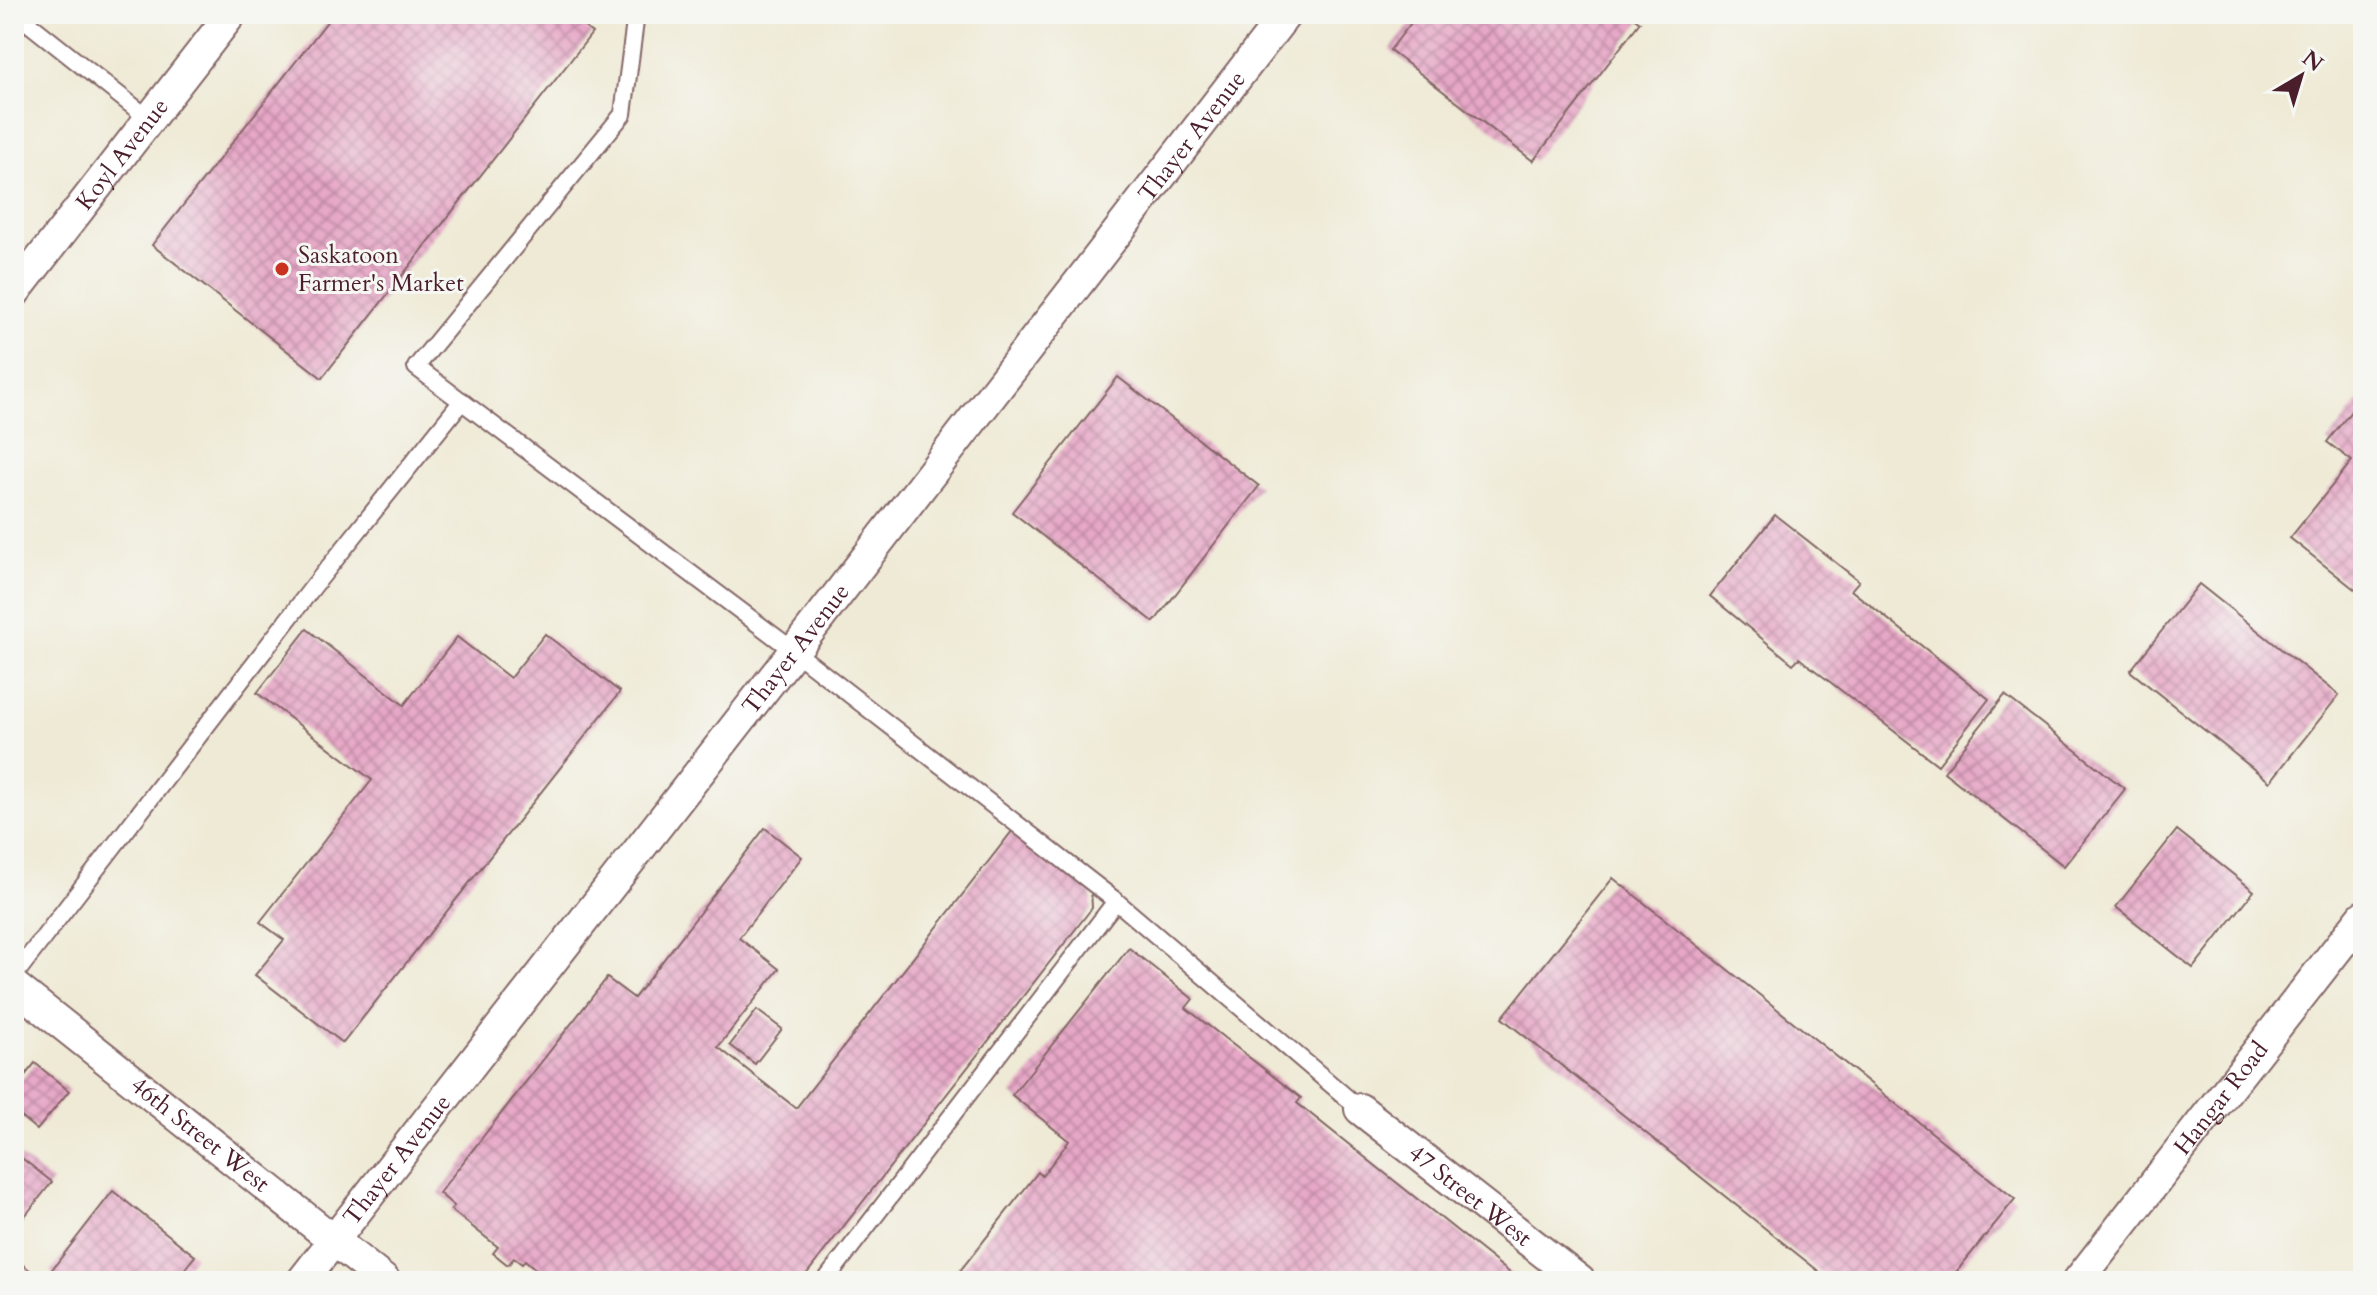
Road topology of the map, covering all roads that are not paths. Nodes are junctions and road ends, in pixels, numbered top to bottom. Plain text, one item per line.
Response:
1 (17, 14) edge
2 (231, 14) edge
3 (636, 14) edge
4 (1286, 14) edge
5 (149, 119) junction
6 (14, 293) edge
7 (462, 401) junction
8 (794, 651) junction
9 (1116, 901) junction
10 (2363, 916) edge
11 (14, 976) edge
12 (14, 986) edge
13 (1360, 1109) joint
14 (333, 1241) junction
15 (302, 1281) edge
16 (385, 1281) edge
17 (825, 1281) edge
18 (1580, 1281) edge
19 (2078, 1281) edge

1 - 5 lane
2 - 5 street, Koyl Avenue
3 - 7 lane
4 - 8 street, Thayer Avenue
5 - 6 street, Koyl Avenue
7 - 8 lane
7 - 11 lane
8 - 9 lane
8 - 14 street, Thayer Avenue
9 - 13 lane
9 - 17 lane
10 - 19 street, Hangar Road
12 - 14 street, 46th Street West
13 - 18 street, 47 Street West
14 - 15 street, Thayer Avenue
14 - 16 street, 46th Street West

